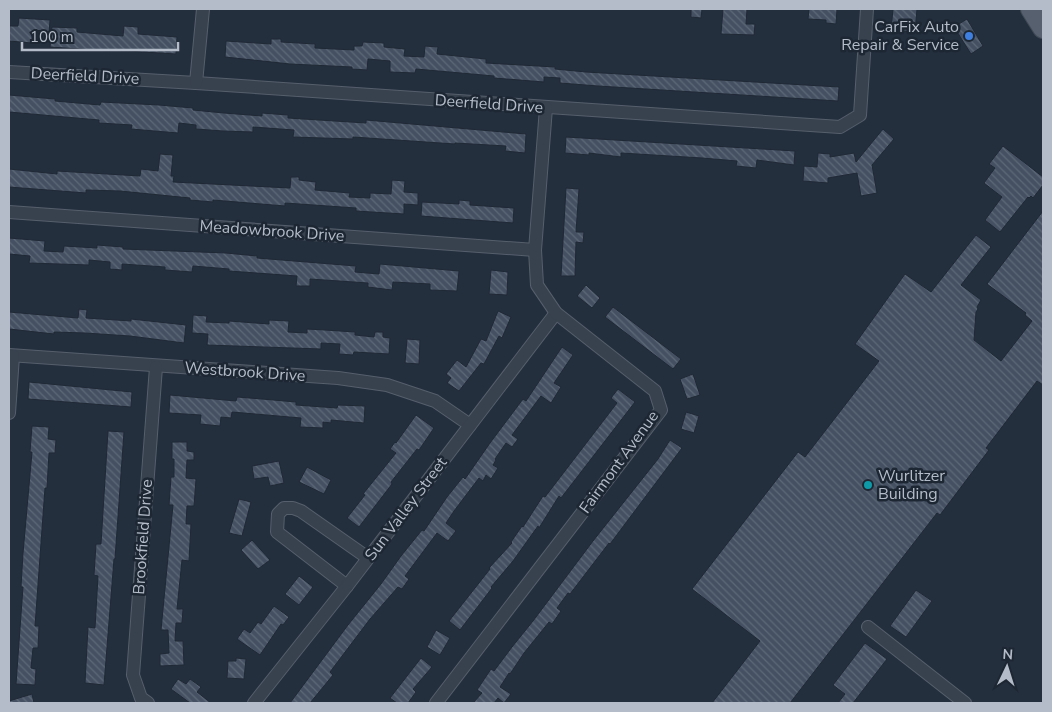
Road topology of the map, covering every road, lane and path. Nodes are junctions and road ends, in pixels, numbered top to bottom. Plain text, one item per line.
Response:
1 (203, 9) edge
2 (866, 9) edge
3 (1032, 9) edge
4 (1043, 28) edge
5 (9, 72) edge
6 (196, 83) junction
7 (546, 108) junction
8 (9, 212) edge
9 (535, 250) junction
10 (556, 312) junction
11 (11, 356) edge
12 (156, 367) junction
13 (9, 413) edge
14 (470, 425) junction
15 (368, 558) junction
16 (347, 586) junction
17 (868, 627) dead end
18 (148, 703) edge
19 (254, 703) edge
20 (436, 703) edge
21 (966, 703) edge

1 - 6 street
2 - 7 street, Deerfield Drive
3 - 4 main road
5 - 6 street, Deerfield Drive
6 - 7 street, Deerfield Drive
7 - 9 street, Fairmont Avenue
8 - 9 street, Meadowbrook Drive
9 - 10 street, Fairmont Avenue
10 - 14 street, Sun Valley Street
10 - 20 street, Fairmont Avenue
11 - 12 street, Westbrook Drive
11 - 13 street
12 - 14 street, Westbrook Drive
12 - 18 street, Brookfield Drive
14 - 15 street, Sun Valley Street
15 - 16 street, Sun Valley Street
15 - 16 street
16 - 19 street, Sun Valley Street
17 - 21 street

